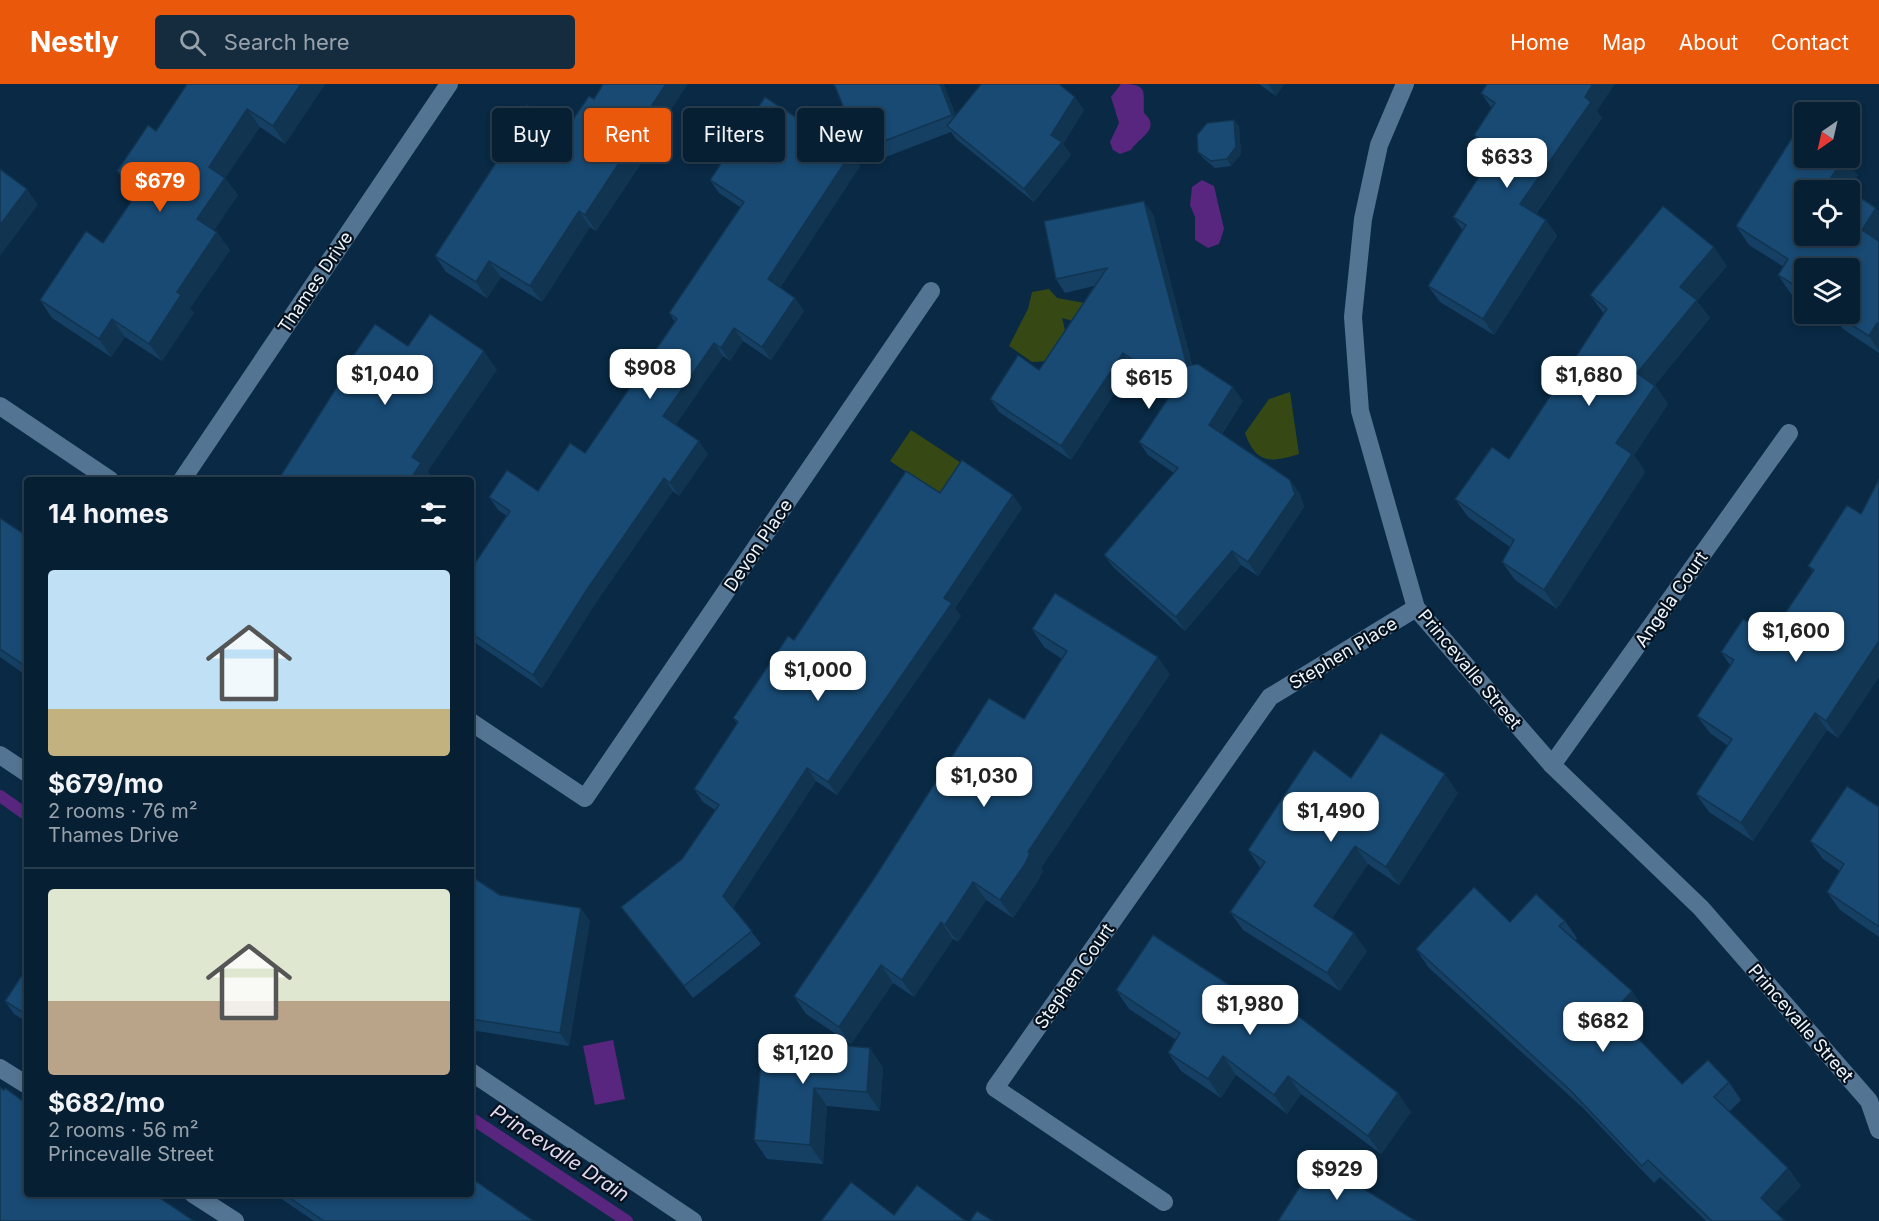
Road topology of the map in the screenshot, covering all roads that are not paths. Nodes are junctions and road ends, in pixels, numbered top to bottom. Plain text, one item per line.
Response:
1 (449, 84) edge
2 (1405, 84) edge
3 (931, 291) dead end
4 (0, 406) edge
5 (1789, 433) dead end
6 (106, 477) edge
7 (184, 477) edge
8 (1416, 608) junction
9 (1270, 697) joint
10 (474, 724) edge
11 (0, 755) edge
12 (1552, 765) junction
13 (24, 771) edge
14 (0, 1068) edge
15 (474, 1074) edge
16 (24, 1083) edge
17 (1874, 1097) edge
18 (1879, 1130) edge
19 (198, 1197) edge
20 (1164, 1202) dead end
21 (235, 1221) edge
22 (693, 1221) edge

1 - 7 street, Thames Drive
2 - 8 street, Princevalle Street
3 - 10 street, Devon Place
4 - 6 street
5 - 12 street, Angela Court
8 - 9 street, Stephen Place
8 - 12 street, Princevalle Street
9 - 20 street, Stephen Court
11 - 13 street
12 - 17 street, Princevalle Street
14 - 16 street
15 - 22 street
17 - 18 street, Princevalle Street
19 - 21 street

